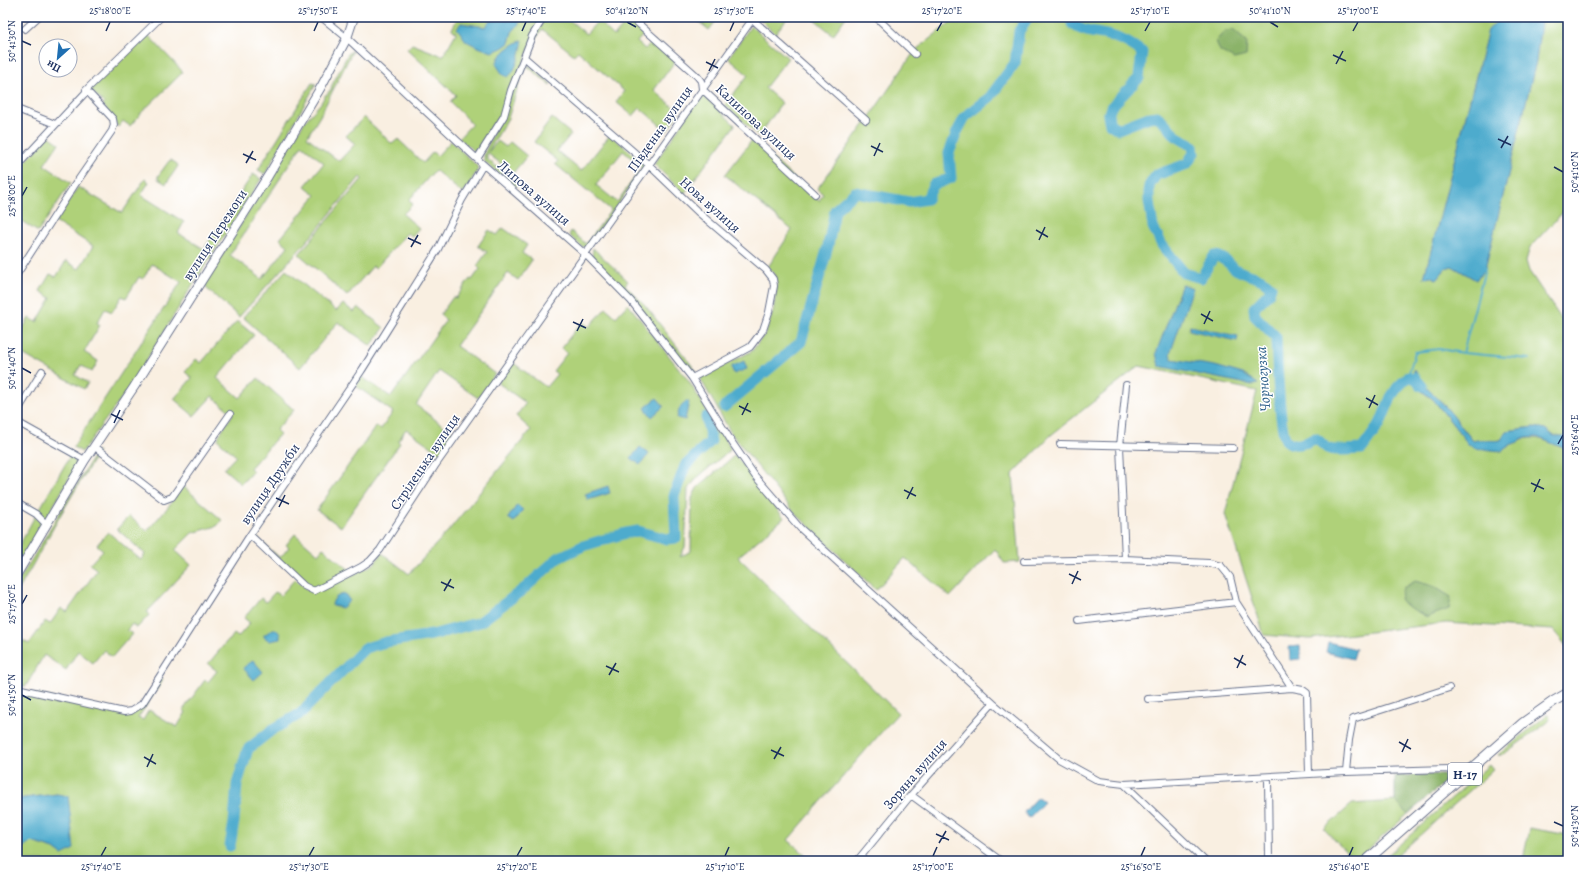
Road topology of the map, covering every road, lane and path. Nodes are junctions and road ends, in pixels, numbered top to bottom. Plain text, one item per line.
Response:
1 (38, 17) edge
2 (162, 17) edge
3 (321, 17) edge
4 (354, 17) edge
5 (544, 17) edge
6 (632, 17) edge
7 (876, 17) edge
8 (753, 18) edge
9 (25, 29) dead end
10 (347, 38) junction
11 (915, 54) dead end
12 (524, 57) junction
13 (702, 89) junction
14 (86, 90) junction
15 (17, 108) edge
16 (866, 120) dead end
17 (55, 124) junction
18 (477, 159) junction
19 (484, 165) junction
20 (649, 165) junction
21 (17, 166) edge
22 (815, 194) dead end
23 (585, 254) junction
24 (17, 274) edge
25 (42, 371) dead end
26 (692, 378) junction
27 (1126, 386) dead end
28 (17, 412) edge
29 (230, 414) dead end
30 (17, 422) edge
31 (1060, 444) dead end
32 (94, 446) junction
33 (1120, 446) junction
34 (1233, 448) dead end
35 (85, 460) junction
36 (17, 503) edge
37 (47, 525) junction
38 (250, 535) junction
39 (1125, 559) junction
40 (1024, 561) dead end
41 (17, 574) edge
42 (1236, 602) junction
43 (1078, 621) dead end
44 (17, 688) edge
45 (1292, 688) junction
46 (1449, 688) dead end
47 (1568, 693) edge
48 (1148, 699) dead end
49 (993, 703) junction
50 (1346, 772) junction
51 (1309, 774) junction
52 (1268, 778) junction
53 (1460, 779) junction
54 (1124, 784) junction
55 (911, 795) junction
56 (857, 861) edge
57 (1001, 861) edge
58 (1205, 861) edge
59 (1269, 861) edge
60 (1366, 861) edge

1 - 9 street
2 - 14 street
3 - 10 street, Липова вулиця
4 - 10 main road, вулиця Перемоги
5 - 12 street
6 - 13 street, Калинова вулиця
7 - 11 street
8 - 13 street, Південна вулиця
8 - 16 street
10 - 18 street, Липова вулиця
10 - 32 main road, вулиця Перемоги
12 - 18 street
12 - 20 street, Нова вулиця
13 - 20 street, Південна вулиця
13 - 22 street, Калинова вулиця
14 - 17 street
14 - 24 street
15 - 17 street
17 - 21 street
18 - 19 street, Липова вулиця
19 - 23 street, Липова вулиця
19 - 38 street, вулиця Дружби
20 - 23 street, Південна вулиця
20 - 26 street, Нова вулиця
23 - 26 street, Липова вулиця
23 - 38 street, Стрілецька вулиця
25 - 28 street
26 - 49 street, Липова вулиця
27 - 33 street
29 - 32 street
30 - 35 street
31 - 33 street
32 - 35 main road, вулиця Перемоги
33 - 34 street
33 - 39 street
35 - 37 main road, вулиця Перемоги
36 - 37 street
37 - 41 main road, вулиця Перемоги
38 - 44 street, вулиця Дружби
39 - 40 street
39 - 42 street
42 - 43 street
42 - 45 street
45 - 48 street
45 - 51 street
46 - 50 street
47 - 53 main road, Н-17
49 - 54 street, Липова вулиця
49 - 55 street, Зоряна вулиця
50 - 51 street, Липова вулиця
50 - 53 street, Липова вулиця
51 - 52 street, Липова вулиця
52 - 54 street, Липова вулиця
52 - 59 street
53 - 60 main road, Н-17
54 - 58 street
55 - 56 street, Зоряна вулиця
55 - 57 street

